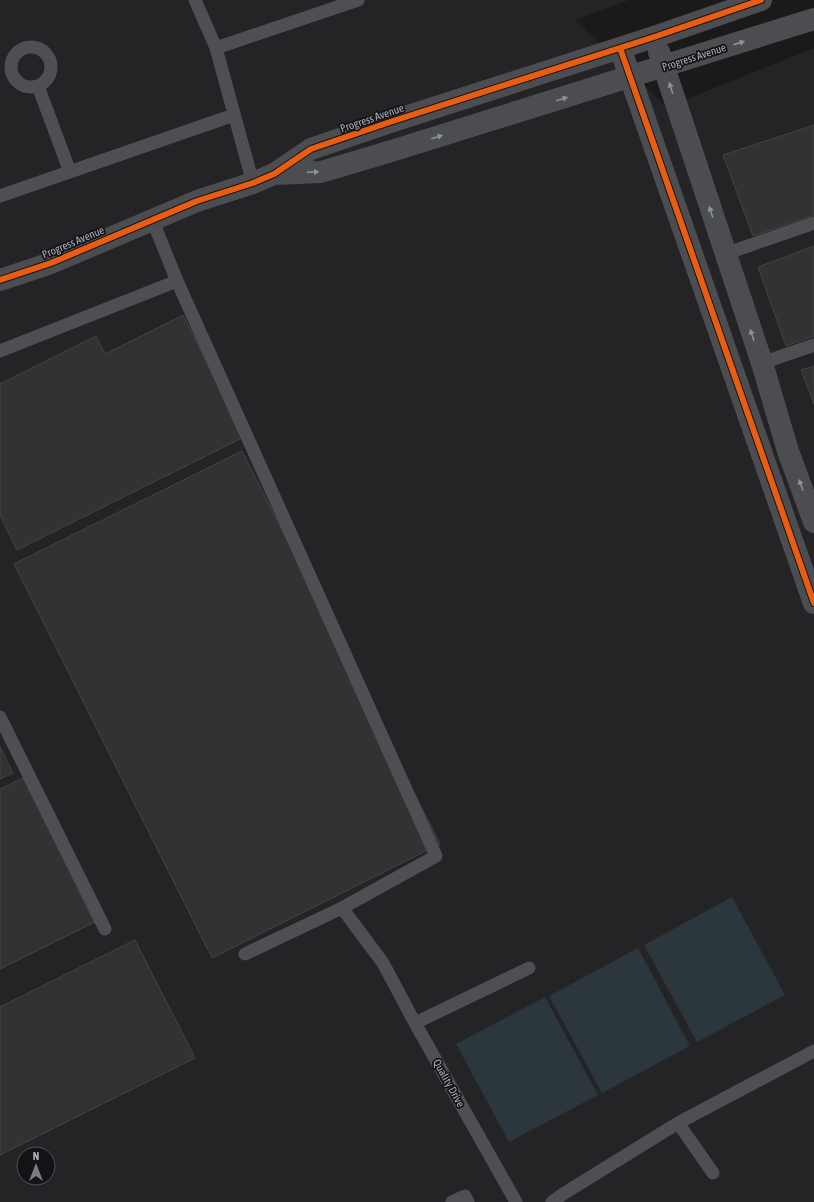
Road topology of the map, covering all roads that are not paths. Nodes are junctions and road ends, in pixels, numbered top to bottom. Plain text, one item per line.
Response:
1 (195, 0) edge
2 (358, 0) edge
3 (761, 0) edge
4 (814, 19) edge
5 (654, 37) junction
6 (216, 48) junction
7 (620, 48) junction
8 (664, 66) junction
9 (631, 77) junction
10 (38, 86) dead end
11 (234, 115) junction
12 (70, 172) junction
13 (274, 174) junction
14 (253, 183) junction
15 (0, 196) edge
16 (152, 219) junction
17 (814, 223) edge
18 (725, 254) junction
19 (0, 280) edge
20 (177, 281) junction
21 (814, 345) edge
22 (0, 351) edge
23 (762, 363) junction
24 (814, 522) edge
25 (814, 603) edge
26 (0, 718) edge
27 (342, 908) junction
28 (105, 929) dead end
29 (245, 954) dead end
30 (529, 968) dead end
31 (415, 1023) junction
32 (814, 1051) edge
33 (678, 1123) junction
34 (713, 1173) dead end
35 (452, 1202) edge
36 (468, 1202) edge
37 (516, 1202) edge
38 (552, 1202) edge

1 - 6 lane
2 - 6 lane
3 - 5 street, Progress Avenue
8 -> 4 street, Progress Avenue
5 - 7 street, Progress Avenue
5 - 8 street
6 - 11 lane
7 - 9 street
7 - 13 street, Progress Avenue
8 - 9 street, Progress Avenue
18 -> 8 street
13 -> 9 street, Progress Avenue
9 - 25 street
10 - 12 lane
11 - 12 lane
11 - 14 lane
12 - 15 lane
13 - 14 street, Progress Avenue
14 - 16 street, Progress Avenue
16 - 19 street, Progress Avenue
16 - 20 lane
17 - 18 lane
23 -> 18 street
20 - 22 lane
20 - 27 lane
21 - 23 lane
24 -> 23 street
26 - 28 lane
27 - 29 lane
27 - 31 lane, Quality Drive
30 - 31 lane
31 - 37 lane, Quality Drive
32 - 33 lane
33 - 34 lane
33 - 38 lane
35 - 36 lane

